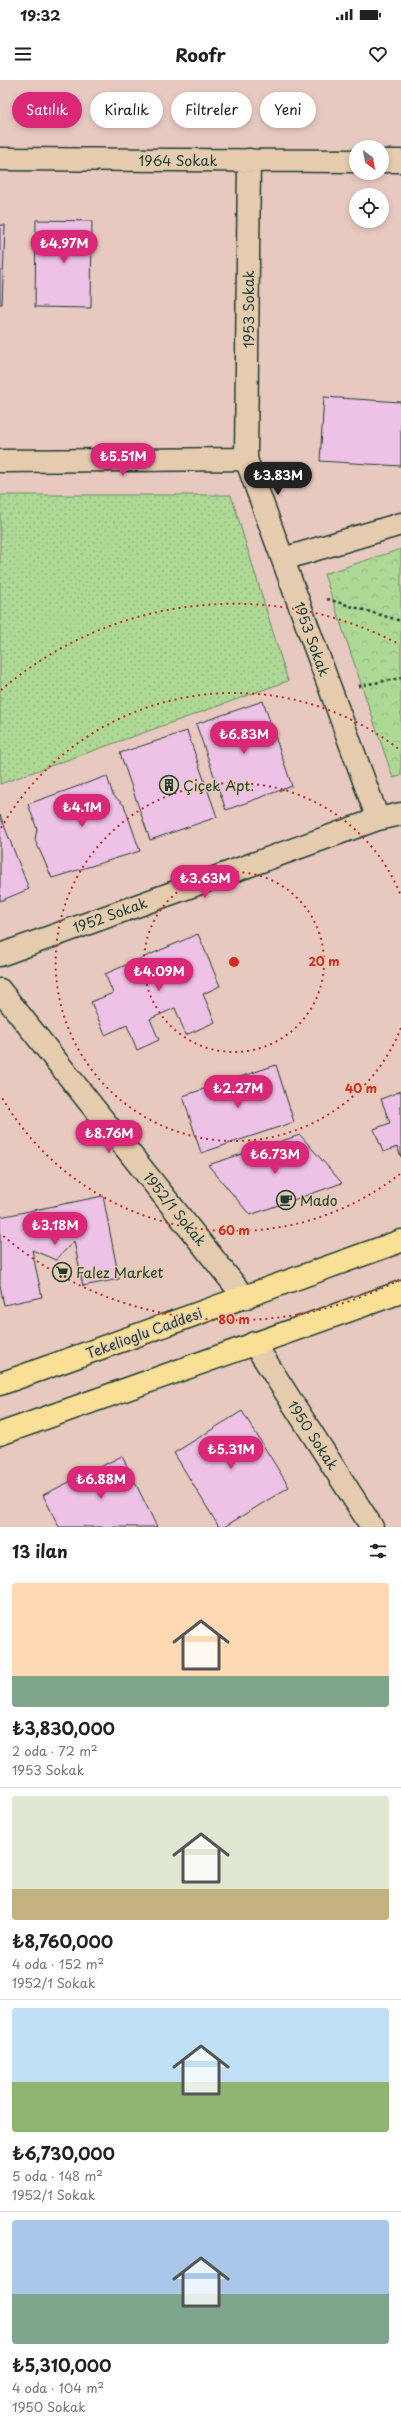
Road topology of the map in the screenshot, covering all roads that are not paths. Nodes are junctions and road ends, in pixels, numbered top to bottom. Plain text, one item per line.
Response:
1 (0, 159) edge
2 (249, 160) junction
3 (349, 161) edge
4 (389, 161) edge
5 (401, 161) edge
6 (246, 458) junction
7 (0, 461) edge
8 (401, 524) edge
9 (283, 559) junction
10 (401, 814) edge
11 (378, 819) junction
12 (0, 955) edge
13 (0, 990) edge
14 (401, 1242) edge
15 (401, 1292) edge
16 (245, 1298) junction
17 (254, 1344) junction
18 (0, 1384) edge
19 (0, 1434) edge
20 (372, 1527) edge

1 - 2 street, 1964 Sokak
2 - 3 street, 1964 Sokak
2 - 6 street, 1953 Sokak
4 - 5 street
6 - 7 street
6 - 9 street, 1953 Sokak
8 - 9 street
9 - 11 street, 1953 Sokak
10 - 11 street, 1952 Sokak
11 - 12 street, 1952 Sokak
13 - 16 street, 1952/1 Sokak
14 - 16 main road, Tekelioglu Caddesi
15 - 17 main road
16 - 18 main road, Tekelioglu Caddesi
17 - 19 main road
17 - 20 street, 1950 Sokak

